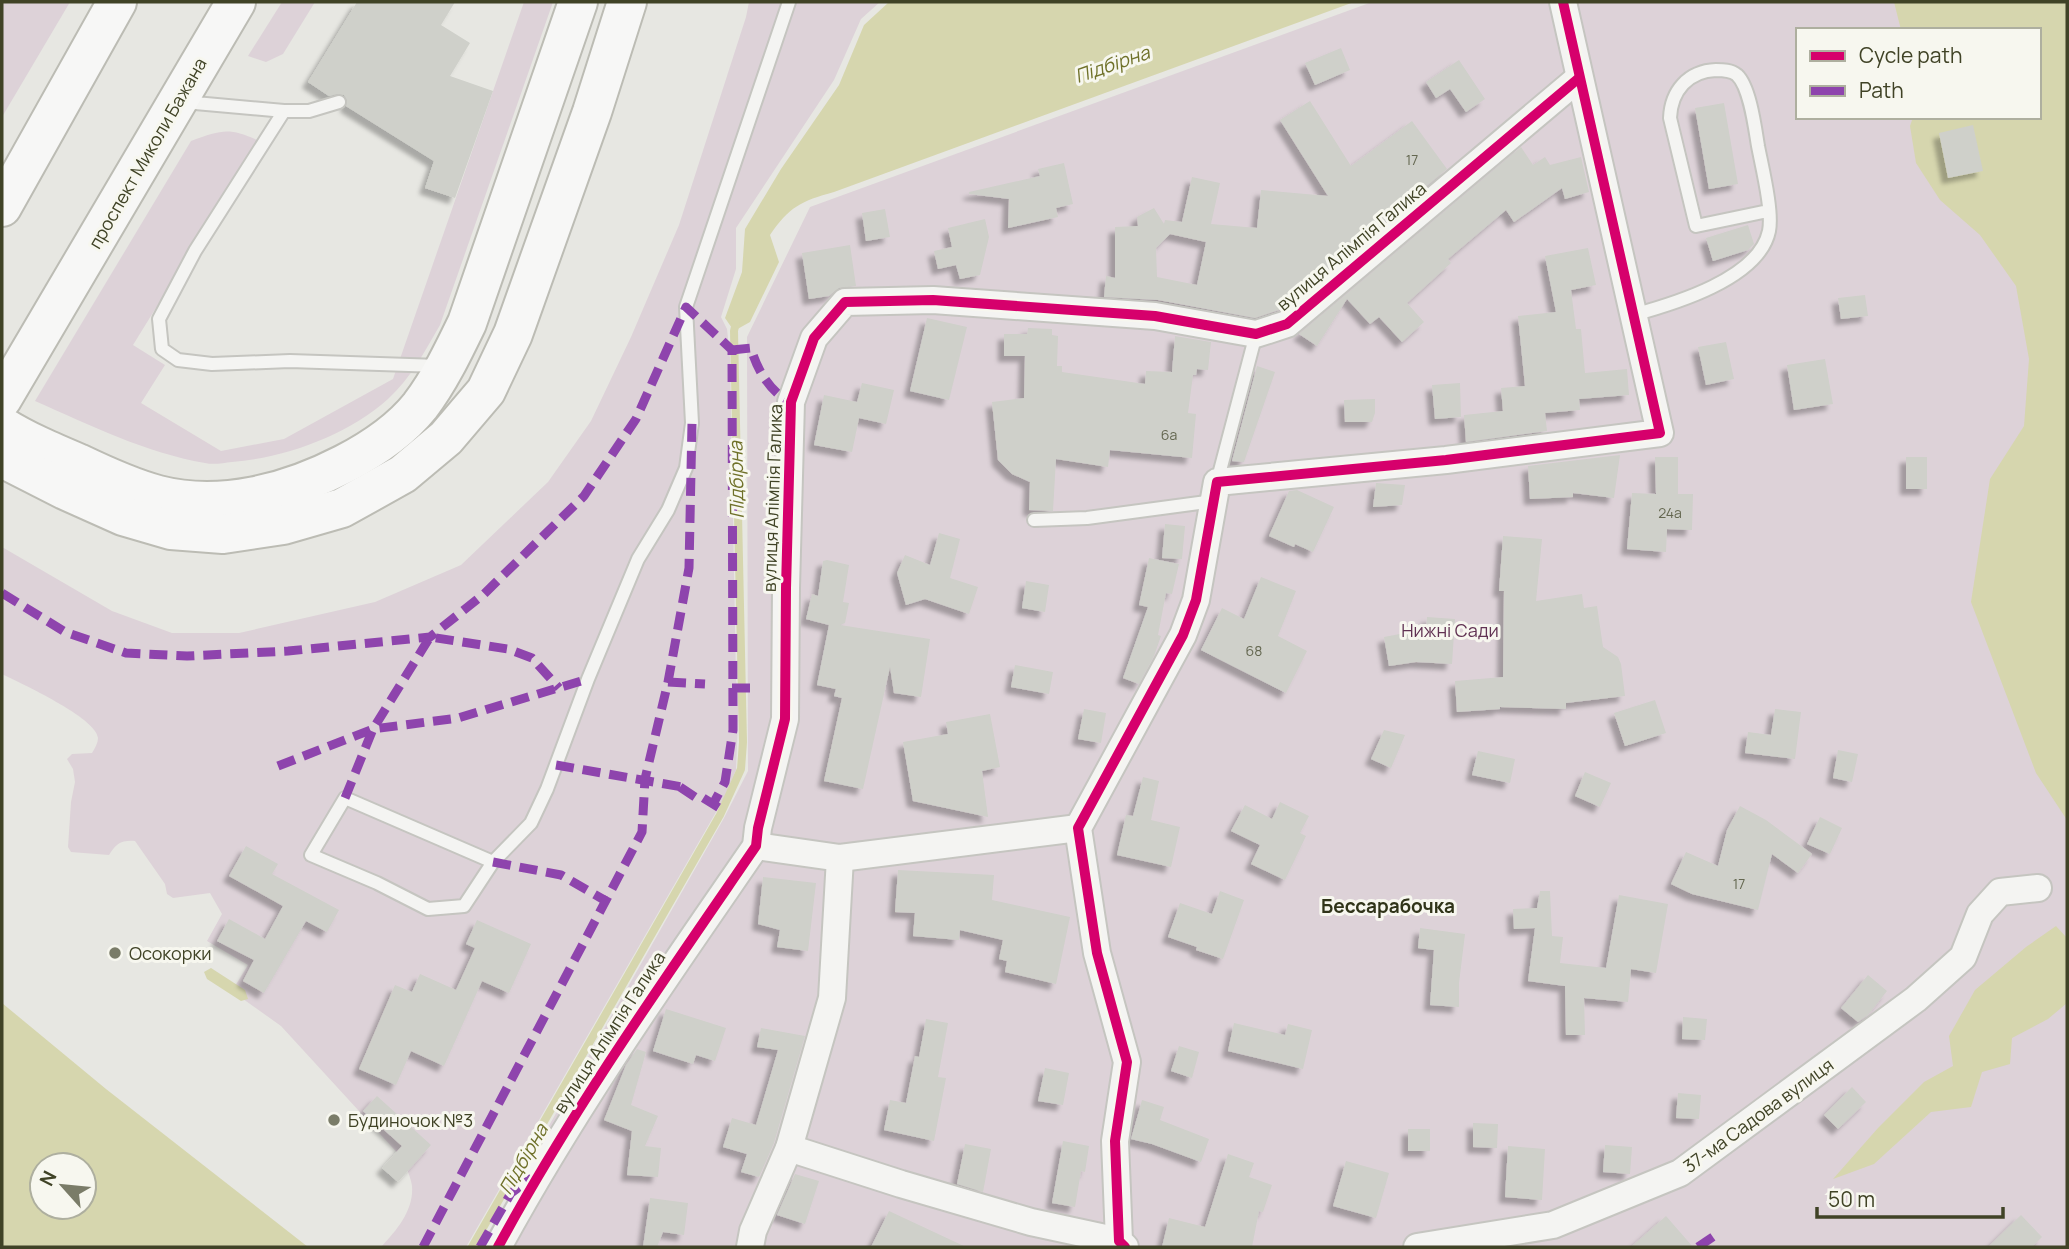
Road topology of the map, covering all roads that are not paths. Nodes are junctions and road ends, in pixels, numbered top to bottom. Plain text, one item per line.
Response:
1 (117, 2) edge
2 (236, 2) edge
3 (578, 2) edge
4 (627, 2) edge
5 (789, 2) edge
6 (1563, 2) edge
7 (1579, 78) junction
8 (177, 100) junction
9 (339, 102) dead end
10 (284, 111) junction
11 (2, 207) edge
12 (1768, 211) junction
13 (1633, 315) junction
14 (1256, 334) junction
15 (446, 367) junction
16 (2, 399) edge
17 (2, 426) edge
18 (2, 458) edge
19 (1215, 491) junction
20 (1034, 520) dead end
21 (1077, 828) junction
22 (756, 846) junction
23 (841, 858) junction
24 (493, 862) junction
25 (2038, 888) dead end
26 (789, 1148) junction
27 (1122, 1244) edge
28 (498, 1247) edge
29 (750, 1247) edge
30 (1417, 1247) edge

1 - 11 highway
2 - 8 highway, проспект Миколи Бажана
3 - 15 highway
4 - 18 highway
5 - 24 lane
6 - 7 street
7 - 13 street
7 - 14 street, вулиця Алімпія Галика
8 - 10 lane
8 - 16 highway, проспект Миколи Бажана
9 - 10 lane
10 - 15 lane
12 - 12 lane
12 - 13 lane
13 - 19 street
14 - 19 lane
14 - 22 street, вулиця Алімпія Галика
15 - 17 highway
19 - 20 lane
19 - 21 street
21 - 23 street
21 - 27 street
22 - 23 street
22 - 28 street, вулиця Алімпія Галика
23 - 26 street
24 - 24 lane
25 - 30 street, 37-ма Садова вулиця
26 - 27 street
26 - 29 street

